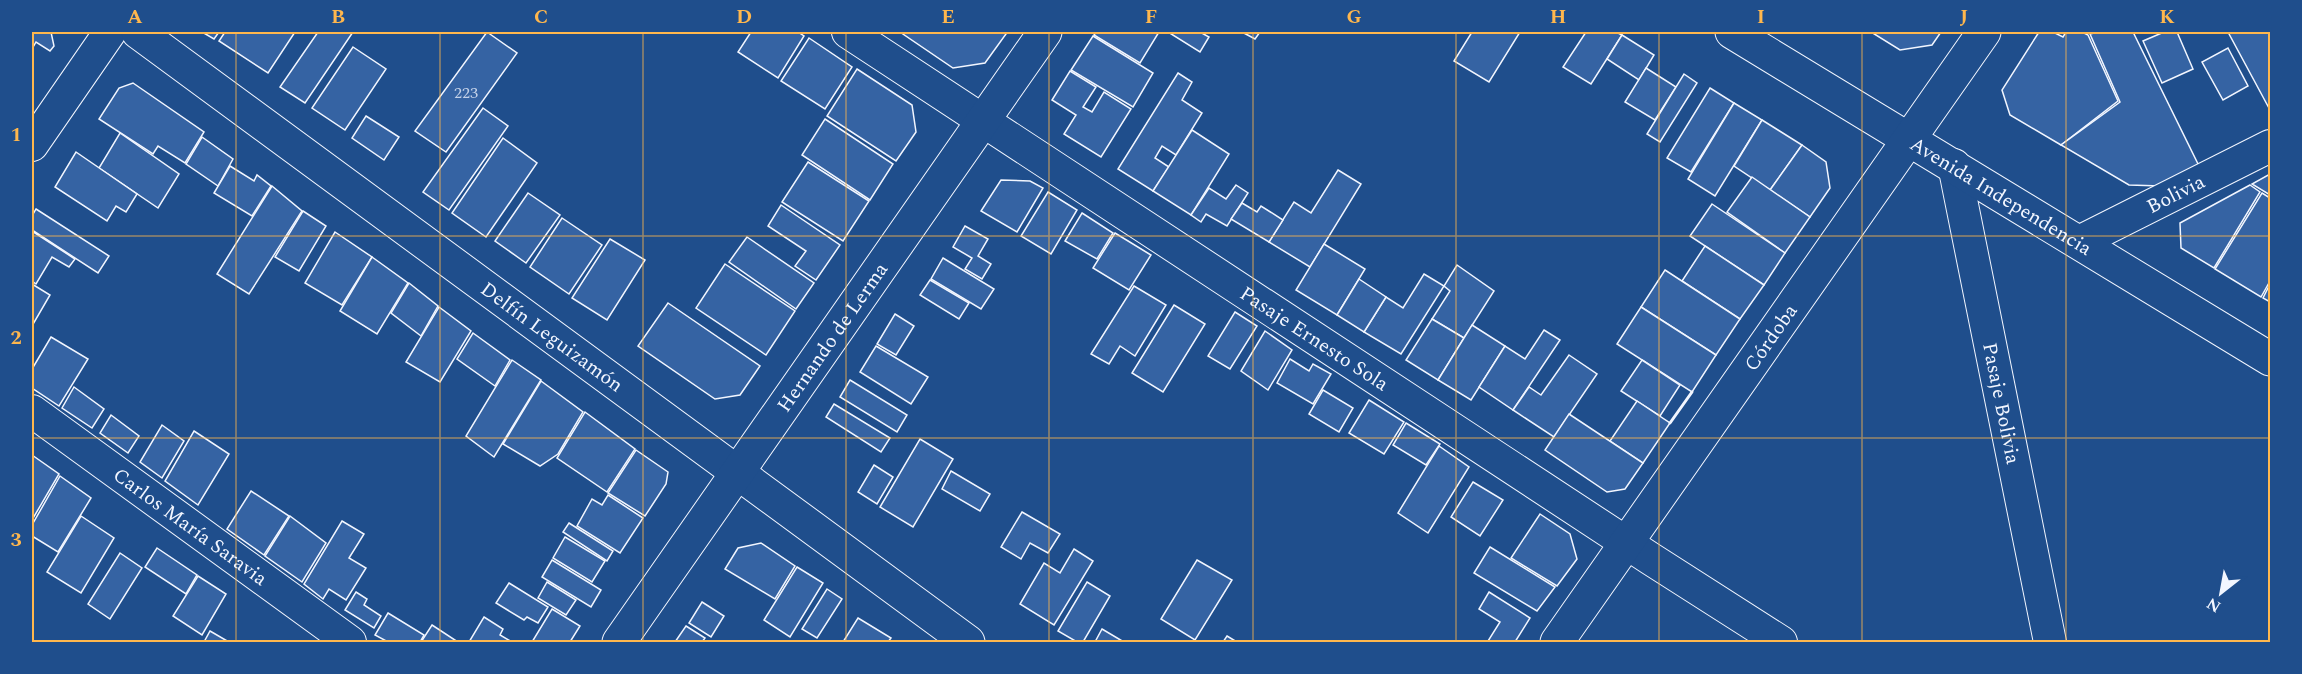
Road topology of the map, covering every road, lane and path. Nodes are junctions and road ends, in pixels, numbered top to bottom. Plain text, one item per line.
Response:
1 (110, 32) edge
2 (138, 32) edge
3 (848, 32) edge
4 (1045, 32) edge
5 (1732, 32) edge
6 (1984, 32) edge
7 (983, 121) junction
8 (1910, 137) junction
9 (32, 145) edge
10 (2271, 146) edge
11 (1954, 165) junction
12 (2079, 242) junction
13 (2271, 358) edge
14 (32, 411) edge
15 (737, 471) junction
16 (1626, 543) junction
17 (350, 642) edge
18 (619, 642) edge
19 (968, 642) edge
20 (1557, 642) edge
21 (1782, 642) edge
22 (2050, 642) edge

1 - 9 street
2 - 15 main road, Delfín Leguizamón
3 - 7 street, Pasaje Ernesto Sola
4 - 7 main road, Hernando de Lerma
5 - 8 main road, Avenida Independencia
6 - 8 main road, Córdoba
7 - 15 main road, Hernando de Lerma
7 - 16 street, Pasaje Ernesto Sola
8 - 11 main road, Avenida Independencia
8 - 16 main road, Córdoba
10 - 12 street, Bolivia
11 - 12 main road, Avenida Independencia
11 - 22 street, Pasaje Bolivia
12 - 13 main road, Avenida Independencia
14 - 17 street, Carlos María Saravia
15 - 18 main road, Hernando de Lerma
15 - 19 main road, Delfín Leguizamón
16 - 20 main road, Córdoba
16 - 21 street, Pasaje Ernesto Sola

